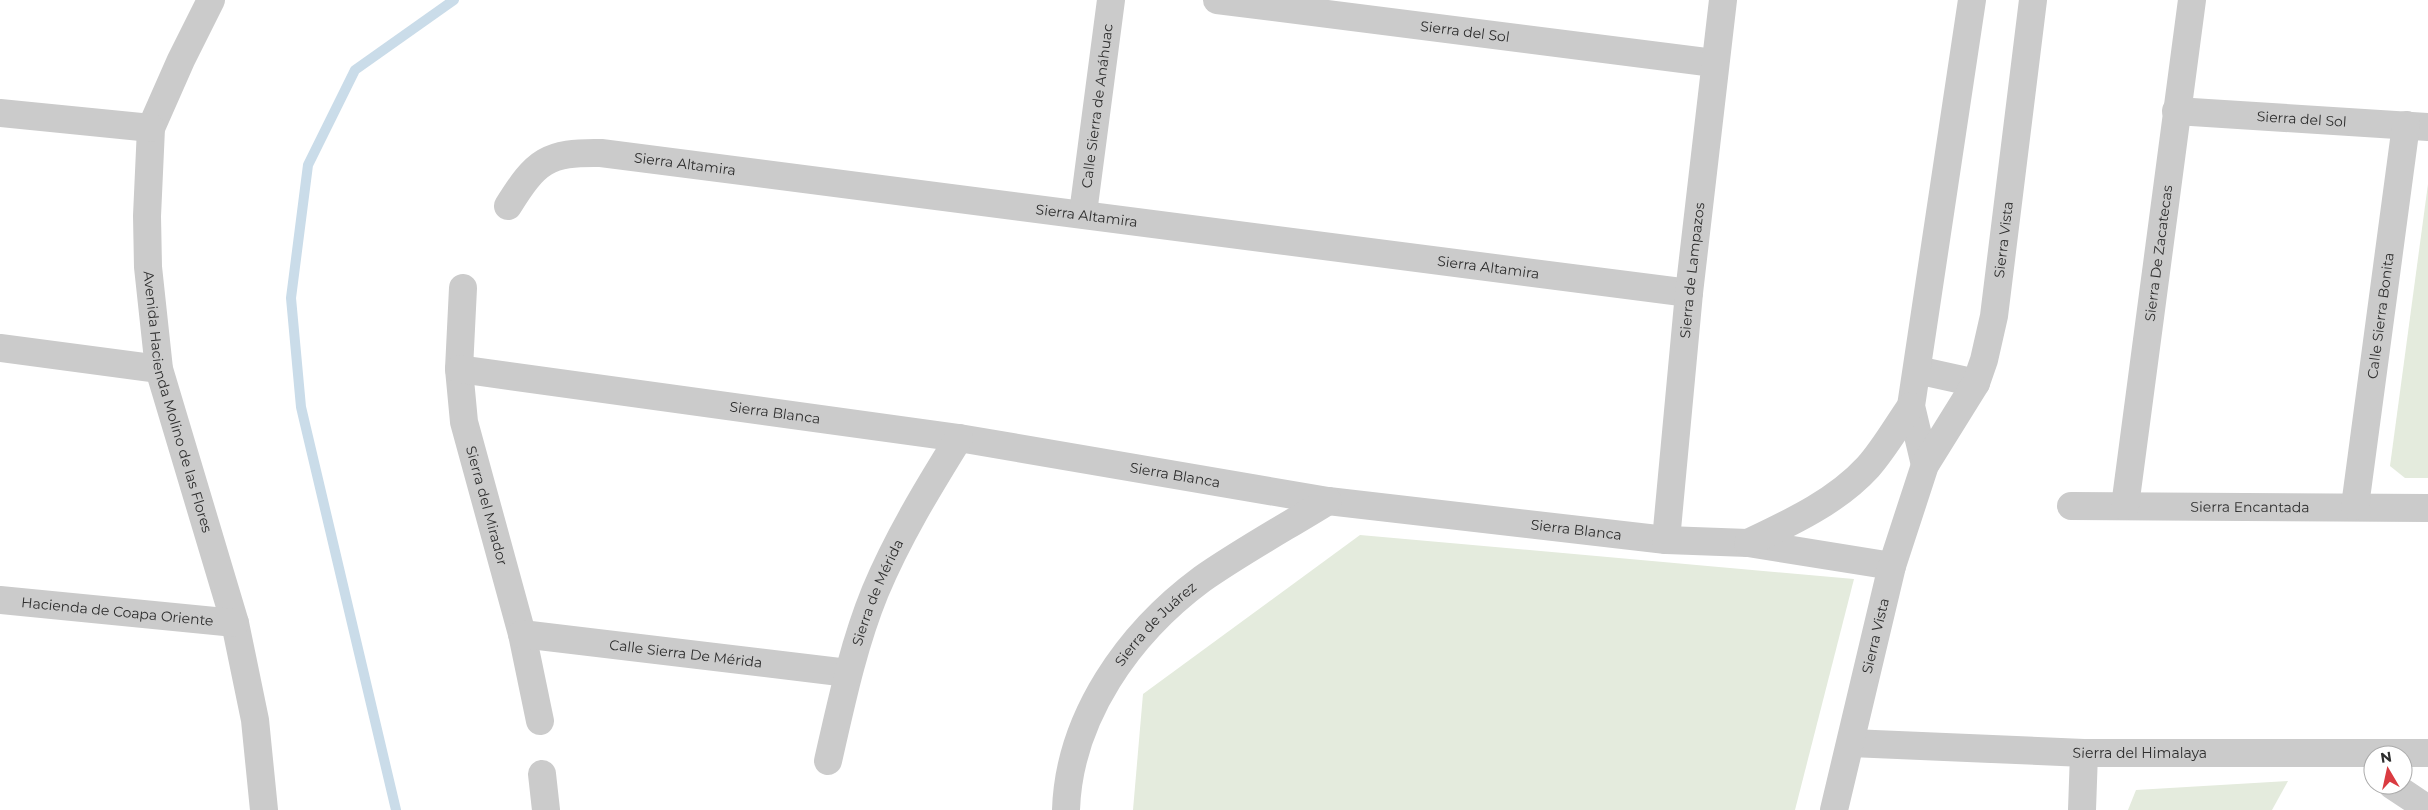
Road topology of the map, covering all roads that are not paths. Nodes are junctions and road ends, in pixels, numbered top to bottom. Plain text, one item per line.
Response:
1 (211, 0) edge
2 (1111, 0) edge
3 (1217, 0) edge
4 (1723, 0) edge
5 (1972, 0) edge
6 (2033, 0) edge
7 (2192, 0) edge
8 (1714, 63) junction
9 (2176, 111) junction
10 (0, 113) edge
11 (2417, 126) edge
12 (151, 128) junction
13 (508, 206) dead end
14 (1084, 213) junction
15 (463, 288) dead end
16 (1689, 293) junction
17 (0, 348) edge
18 (160, 368) junction
19 (459, 369) junction
20 (1917, 370) junction
21 (1976, 383) junction
22 (1911, 406) junction
23 (959, 438) junction
24 (1925, 464) junction
25 (1328, 500) junction
26 (2071, 506) dead end
27 (2125, 506) junction
28 (2355, 506) junction
29 (2428, 508) edge
30 (1666, 540) junction
31 (1748, 544) junction
32 (1892, 566) junction
33 (0, 600) edge
34 (235, 623) junction
35 (522, 634) junction
36 (848, 673) junction
37 (540, 721) dead end
38 (1851, 743) junction
39 (2084, 753) junction
40 (2344, 753) junction
41 (2428, 753) edge
42 (828, 761) dead end
43 (2363, 765) edge
44 (542, 774) dead end
45 (2408, 795) edge
46 (2428, 808) edge
47 (264, 810) edge
48 (546, 810) edge
49 (1066, 810) edge
50 (1834, 810) edge
51 (2082, 810) edge

1 - 12 street, Avenida Hacienda Molino de las Flores
2 - 14 street, Calle Sierra de Anáhuac
3 - 8 street, Sierra del Sol
4 - 8 street, Sierra de Lampazos
5 - 20 street
6 - 21 street, Sierra Vista
7 - 9 street, Sierra De Zacatecas
8 - 16 street, Sierra de Lampazos
9 - 11 street, Sierra del Sol
9 - 27 street, Sierra De Zacatecas
10 - 12 street
11 - 28 street, Calle Sierra Bonita
12 - 18 street, Avenida Hacienda Molino de las Flores
13 - 14 street, Sierra Altamira
14 - 16 street, Sierra Altamira
15 - 19 street, Sierra del Mirador
16 - 30 street, Sierra de Lampazos
17 - 18 street
18 - 34 street, Avenida Hacienda Molino de las Flores
19 - 23 street, Sierra Blanca
19 - 35 street, Sierra del Mirador
20 - 21 street
20 - 22 street
21 - 24 street, Sierra Vista
22 - 24 street
22 - 31 street
23 - 25 street, Sierra Blanca
23 - 36 street, Sierra de Mérida
24 - 32 street, Sierra Vista
25 - 30 street, Sierra Blanca
25 - 49 street, Sierra de Juárez
26 - 27 street, Sierra Encantada
27 - 28 street, Sierra Encantada
28 - 29 street, Sierra Encantada
30 - 31 street, Sierra Blanca
31 - 32 street, Sierra Blanca
32 - 38 street, Sierra Vista
33 - 34 street, Hacienda de Coapa Oriente
34 - 47 street, Avenida Hacienda Molino de las Flores
35 - 36 street, Calle Sierra De Mérida
35 - 37 street, Sierra del Mirador
36 - 42 street, Sierra de Mérida
38 - 39 street, Sierra del Himalaya
38 - 50 street, Sierra Vista
39 - 40 street, Sierra del Himalaya
39 - 51 street
40 - 41 street, Sierra del Himalaya
40 - 43 street
44 - 48 street
45 - 46 street

